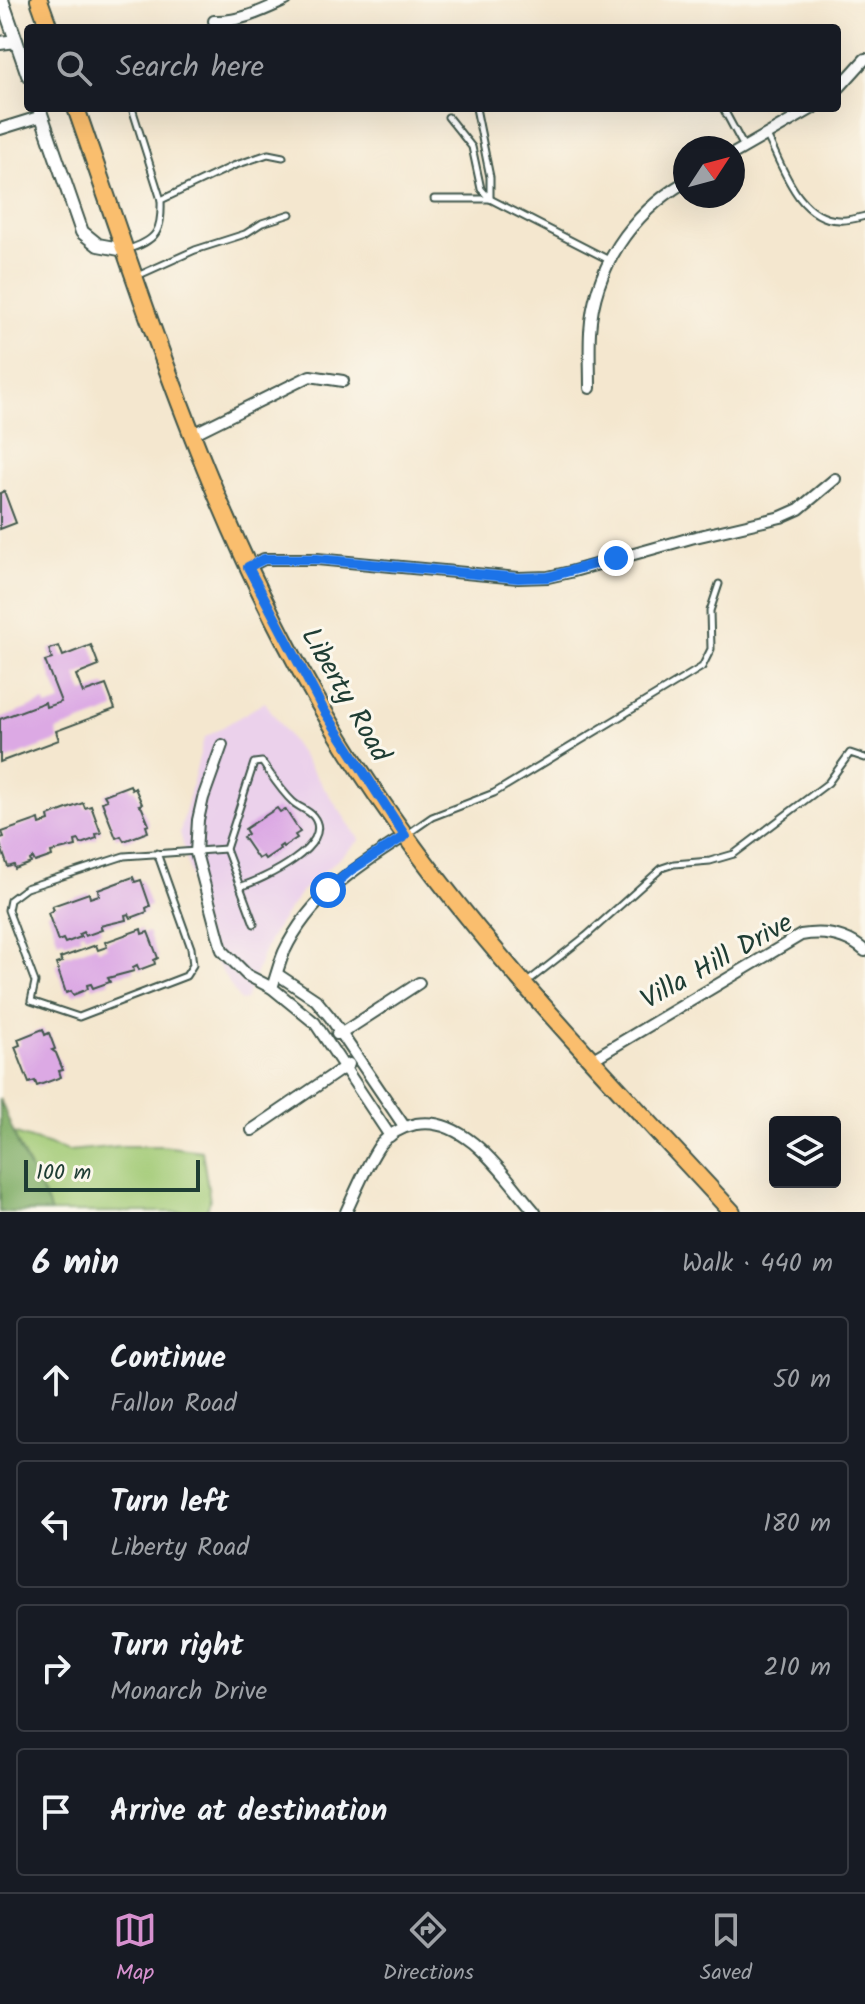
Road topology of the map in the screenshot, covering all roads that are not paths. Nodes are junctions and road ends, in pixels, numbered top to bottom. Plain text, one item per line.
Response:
1 (2, 0) edge
2 (39, 0) edge
3 (286, 0) edge
4 (214, 21) dead end
5 (48, 24) edge
6 (16, 41) junction
7 (0, 43) edge
8 (865, 59) edge
9 (24, 64) edge
10 (841, 86) edge
11 (41, 112) edge
12 (77, 112) edge
13 (133, 112) edge
14 (477, 112) edge
15 (725, 112) edge
16 (806, 112) edge
17 (448, 117) dead end
18 (0, 129) edge
19 (738, 136) edge
20 (767, 136) junction
21 (745, 148) edge
22 (283, 157) dead end
23 (673, 190) edge
24 (434, 199) dead end
25 (490, 199) junction
26 (161, 200) junction
27 (290, 214) dead end
28 (865, 216) edge
29 (125, 250) junction
30 (609, 260) junction
31 (135, 277) junction
32 (343, 381) dead end
33 (590, 388) dead end
34 (191, 435) junction
35 (835, 479) dead end
36 (248, 567) junction
37 (719, 584) dead end
38 (222, 745) dead end
39 (865, 758) edge
40 (405, 836) junction
41 (226, 849) junction
42 (157, 853) junction
43 (196, 853) junction
44 (242, 886) junction
45 (254, 924) dead end
46 (865, 951) edge
47 (277, 974) junction
48 (419, 983) dead end
49 (525, 984) junction
50 (272, 988) junction
51 (342, 1033) junction
52 (323, 1034) junction
53 (358, 1059) junction
54 (593, 1059) junction
55 (345, 1067) junction
56 (404, 1126) junction
57 (252, 1130) dead end
58 (390, 1136) junction
59 (346, 1212) edge
60 (535, 1212) edge
61 (732, 1212) edge

1 - 6 street
2 - 5 main road
3 - 4 street
6 - 7 street
6 - 9 street
8 - 10 street
11 - 18 street
11 - 29 street
12 - 29 main road, Liberty Road
13 - 26 lane
14 - 25 lane
15 - 19 lane
16 - 20 street
17 - 25 lane
20 - 21 street
20 - 28 lane
22 - 26 lane
23 - 30 street
24 - 25 lane
25 - 30 lane
26 - 29 lane
27 - 31 lane
29 - 31 main road, Liberty Road
30 - 33 street
31 - 34 main road, Liberty Road
32 - 34 street
34 - 36 main road, Liberty Road
35 - 36 street
36 - 40 main road, Liberty Road
37 - 40 lane
38 - 43 street
39 - 49 lane
40 - 47 street
40 - 49 main road, Liberty Road
41 - 43 lane
41 - 44 lane
41 - 44 lane
42 - 42 lane
42 - 43 lane
43 - 50 street
44 - 45 lane
46 - 54 street, Villa Hill Drive
47 - 50 street
47 - 51 street
48 - 51 street
49 - 54 main road, Liberty Road
50 - 52 street
51 - 52 street
51 - 53 street
52 - 55 street
53 - 55 street
53 - 56 street
54 - 61 main road, Liberty Road
55 - 57 street
55 - 58 street
56 - 58 street
56 - 60 street
58 - 59 street

